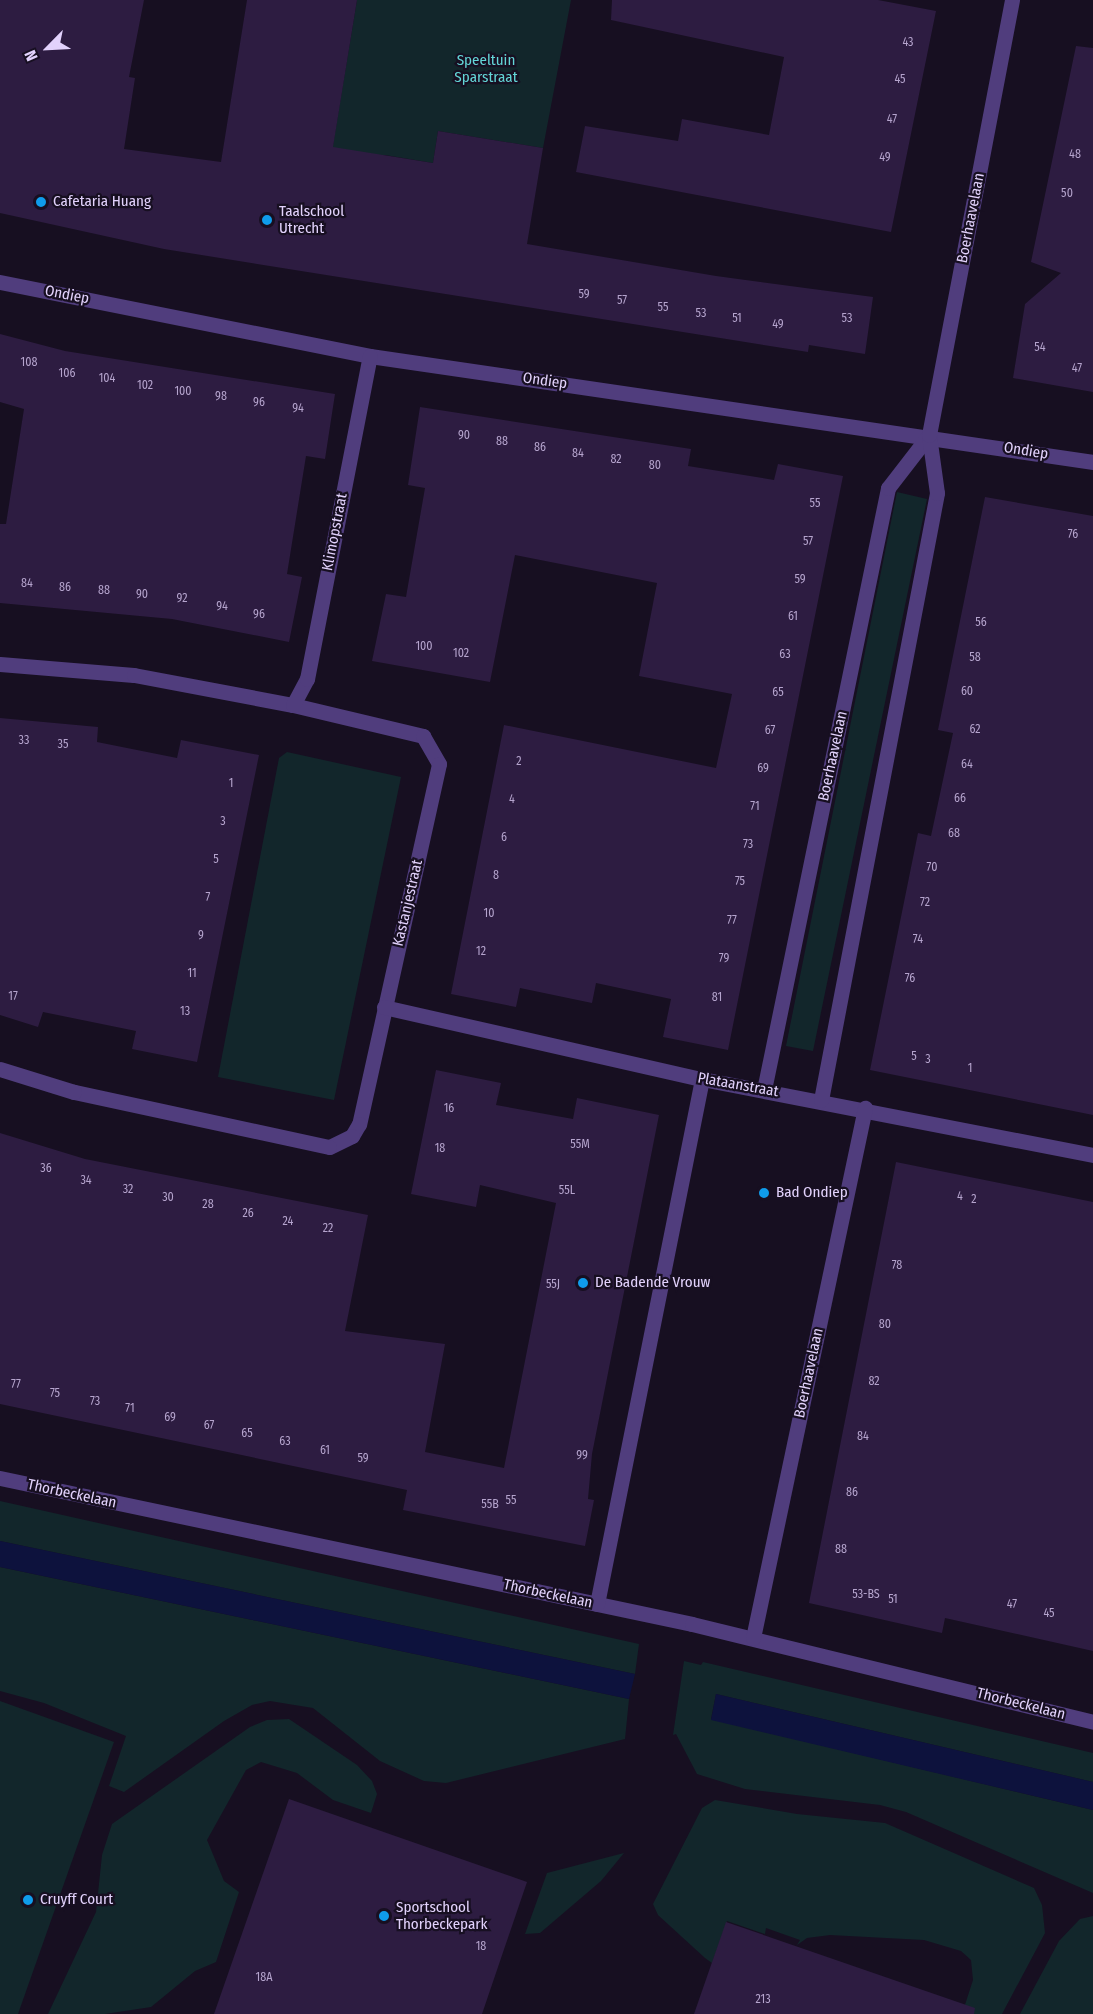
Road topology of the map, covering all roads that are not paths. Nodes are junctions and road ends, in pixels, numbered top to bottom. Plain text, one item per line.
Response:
1 (1012, 0) edge
2 (0, 282) edge
3 (370, 356) junction
4 (929, 435) junction
5 (1093, 462) edge
6 (0, 664) edge
7 (293, 705) junction
8 (384, 1007) junction
9 (0, 1070) edge
10 (702, 1078) junction
11 (764, 1090) junction
12 (821, 1100) junction
13 (865, 1108) junction
14 (1093, 1155) edge
15 (0, 1478) edge
16 (597, 1604) junction
17 (753, 1638) junction
18 (1093, 1722) edge

1 - 4 street, Boerhaavelaan
2 - 3 street, Ondiep
3 - 4 street, Ondiep
3 - 7 street, Klimopstraat
4 - 5 street, Ondiep
4 - 11 street, Boerhaavelaan
4 - 12 street, Boerhaavelaan
6 - 7 street, Kastanjestraat
7 - 8 street, Kastanjestraat
8 - 9 street, Kastanjestraat
8 - 10 street, Plataanstraat
10 - 11 street, Plataanstraat
10 - 16 street
11 - 12 street, Plataanstraat
12 - 13 street, Plataanstraat
13 - 14 street, Plataanstraat
13 - 17 street, Boerhaavelaan
15 - 16 street, Thorbeckelaan
16 - 17 street, Thorbeckelaan
17 - 18 street, Thorbeckelaan

